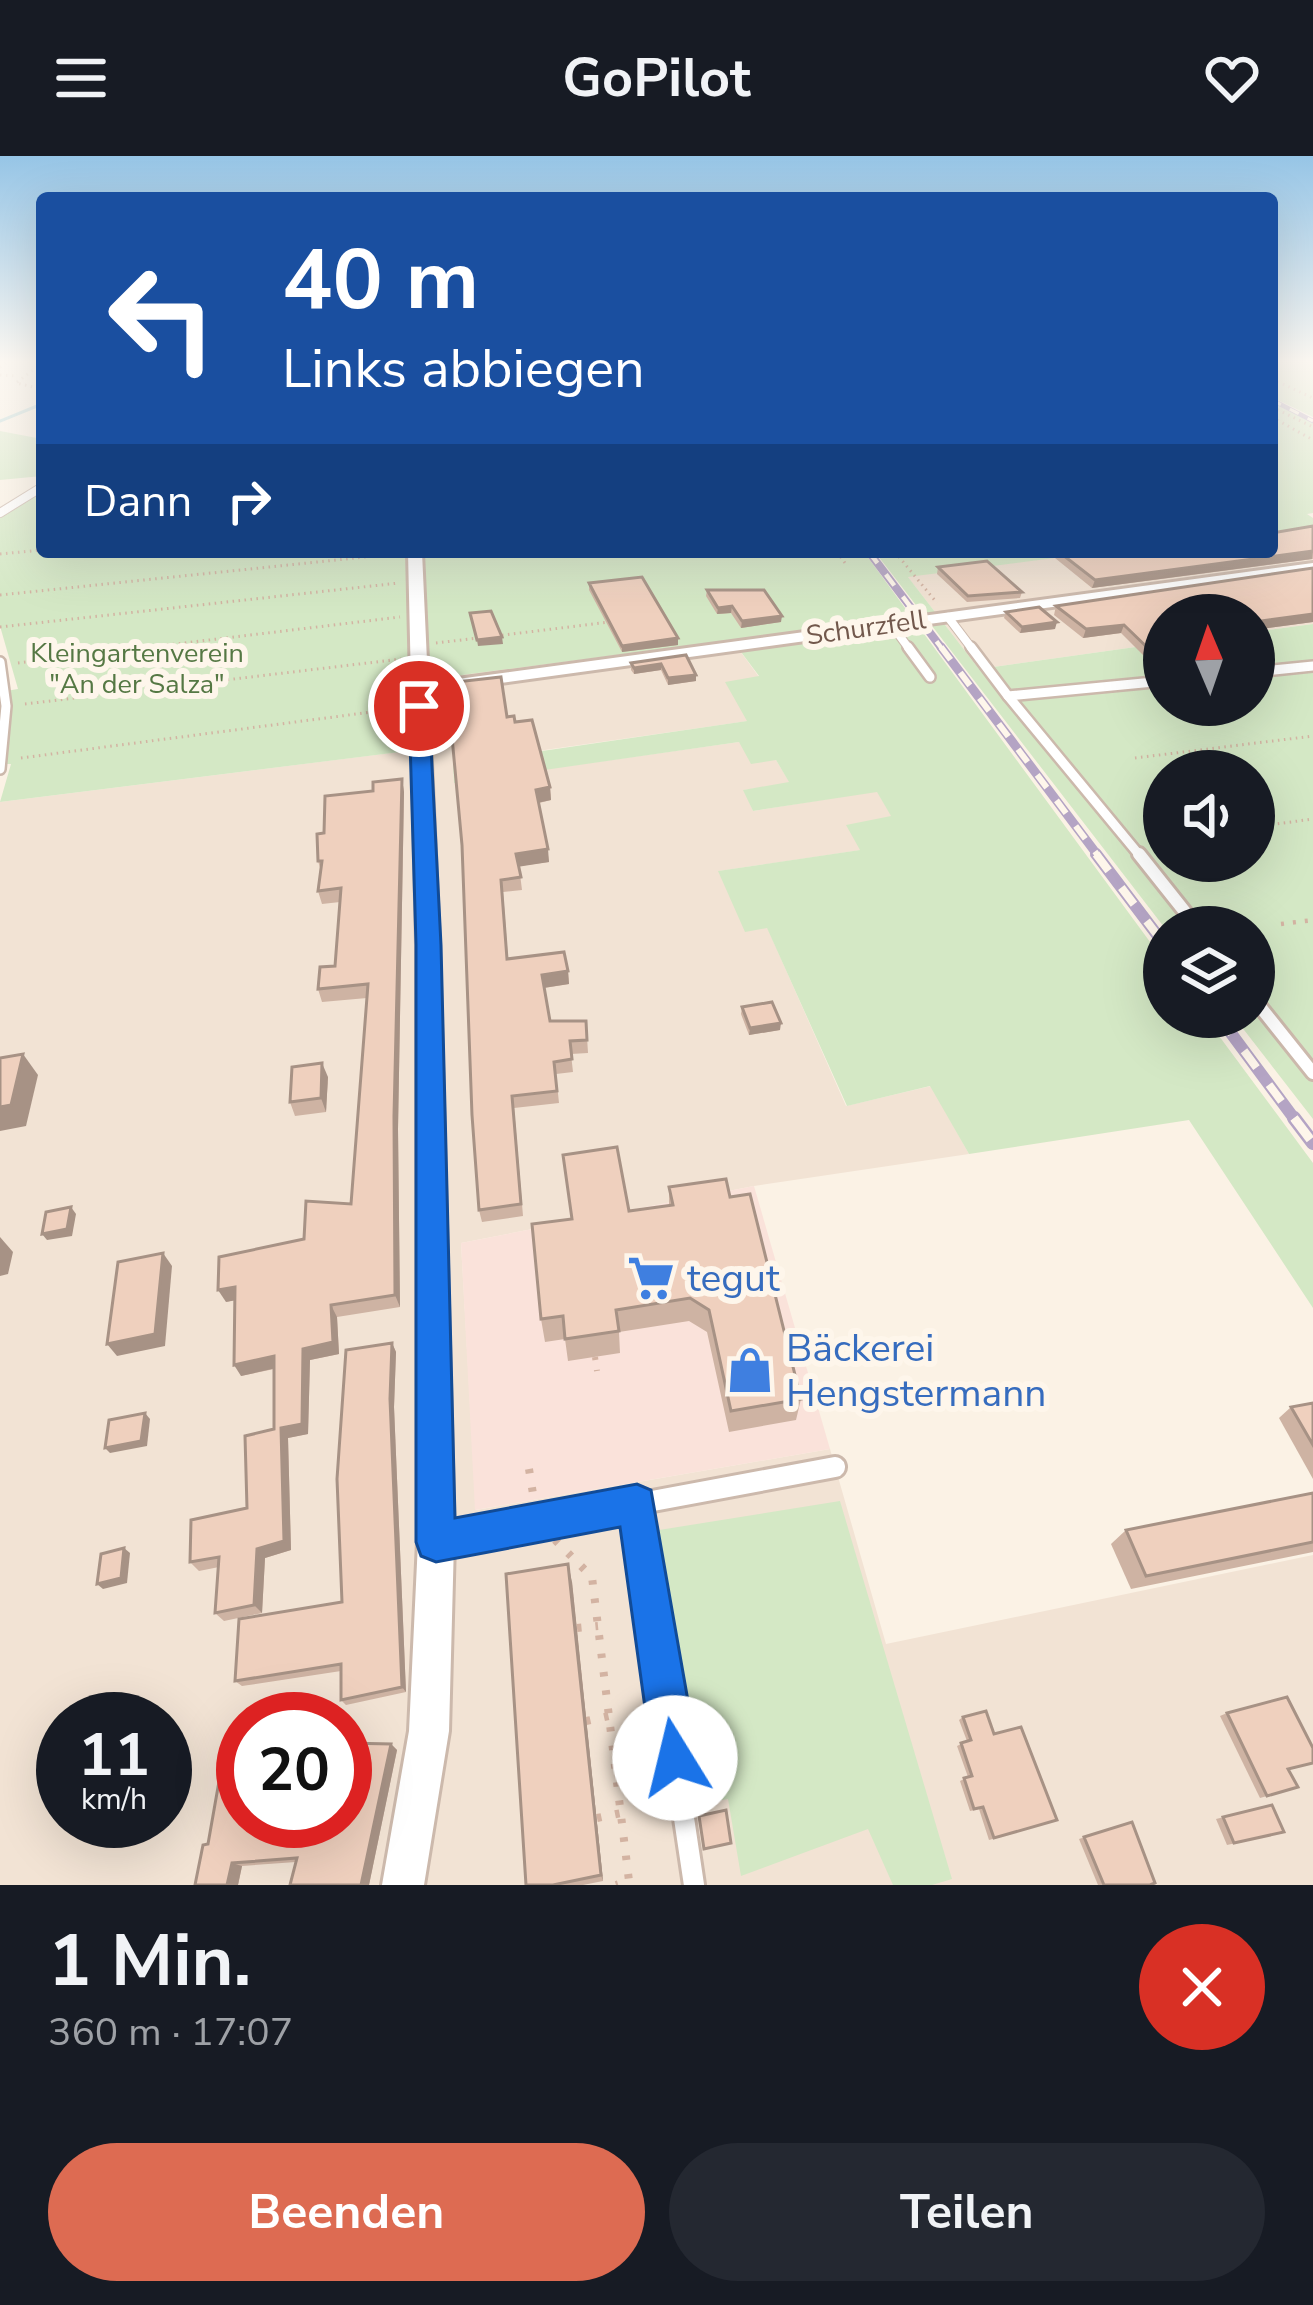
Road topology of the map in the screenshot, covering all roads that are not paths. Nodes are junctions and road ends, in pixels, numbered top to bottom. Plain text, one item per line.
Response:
1 (36, 491) edge
2 (0, 513) edge
3 (413, 558) edge
4 (1313, 567) edge
5 (948, 617) junction
6 (891, 624) junction
7 (0, 664) edge
8 (1313, 666) edge
9 (1275, 670) edge
10 (930, 677) dead end
11 (1143, 683) edge
12 (1008, 696) junction
13 (419, 698) junction
14 (2, 765) edge
15 (1180, 906) edge
16 (1275, 1025) edge
17 (1313, 1073) edge
18 (835, 1467) dead end
19 (637, 1504) junction
20 (436, 1542) junction
21 (403, 1885) edge
22 (694, 1885) edge

1 - 2 lane
3 - 13 street
4 - 5 street, Schurzfell
5 - 6 street, Schurzfell
5 - 12 lane
6 - 10 lane
6 - 13 street, Schurzfell
7 - 14 lane
8 - 9 lane
11 - 12 lane
12 - 15 lane
13 - 20 street
16 - 17 lane
18 - 19 lane
19 - 20 lane
19 - 22 lane
20 - 21 street

